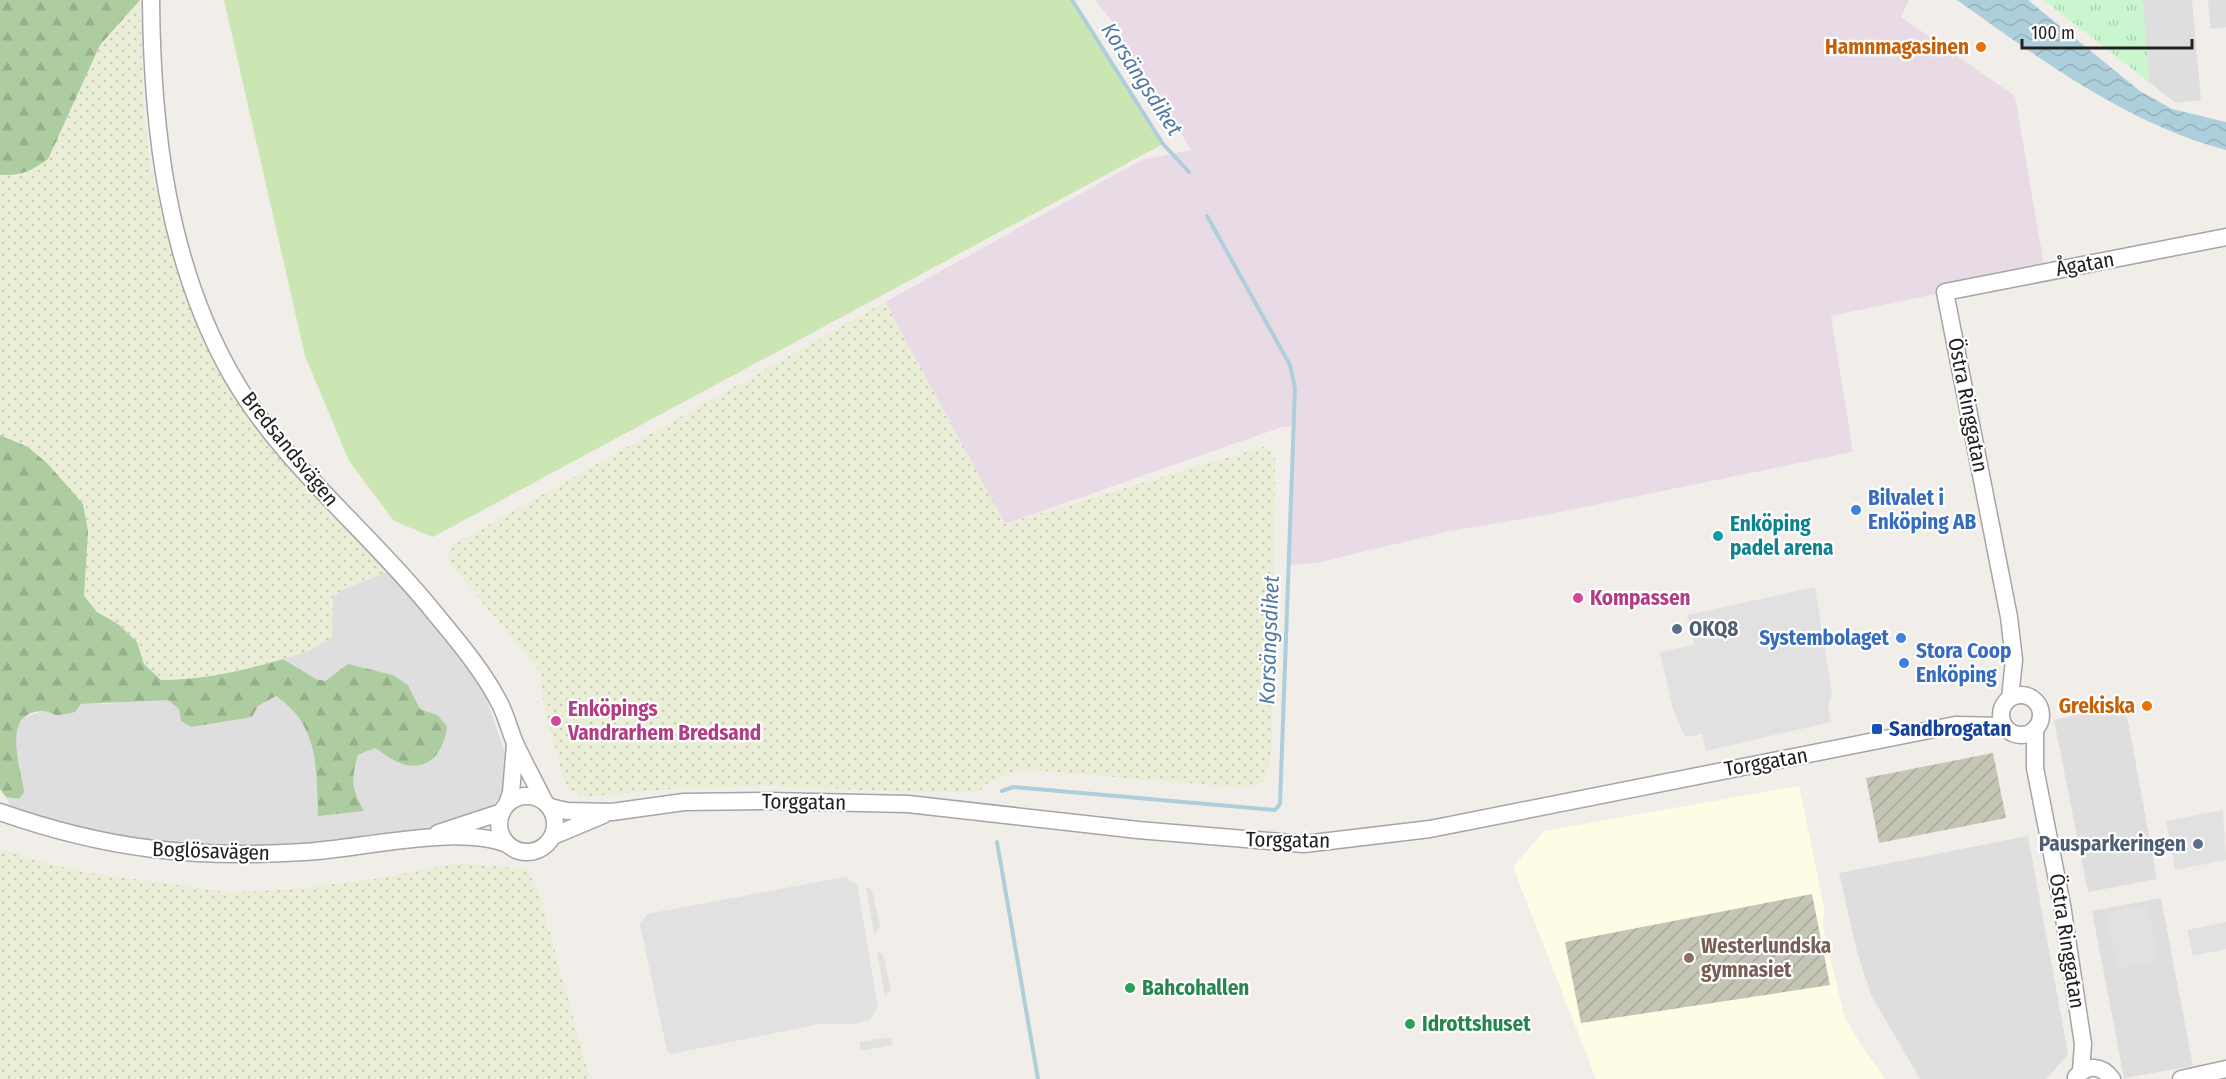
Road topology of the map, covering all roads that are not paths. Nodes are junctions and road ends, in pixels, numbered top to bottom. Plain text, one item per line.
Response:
1 (151, 0) edge
2 (2226, 237) edge
3 (1945, 292) joint
4 (2014, 660) junction
5 (2030, 697) junction
6 (2007, 700) junction
7 (1955, 725) junction
8 (2035, 729) junction
9 (2008, 730) junction
10 (515, 743) junction
11 (2035, 768) junction
12 (547, 804) junction
13 (504, 808) junction
14 (0, 812) edge
15 (612, 812) junction
16 (553, 836) junction
17 (426, 838) junction
18 (507, 844) junction
19 (2084, 1044) junction
20 (2226, 1069) edge
21 (2107, 1074) edge
22 (2078, 1075) edge
23 (2181, 1079) edge

1 - 10 street, Bredsandsvägen
2 - 3 street, Ågatan
3 - 4 street, Östra Ringgatan
4 - 5 street, Östra Ringgatan
4 - 6 street, Östra Ringgatan
5 - 6 street
5 - 8 street
6 - 7 street, Torggatan
6 - 9 street
7 - 9 street, Torggatan
7 - 15 street, Torggatan
8 - 9 street
8 - 11 street, Östra Ringgatan
9 - 11 street, Östra Ringgatan
10 - 12 street, Bredsandsvägen
10 - 13 street
11 - 19 street, Östra Ringgatan
12 - 13 street, Torggatan
12 - 15 street, Torggatan
12 - 16 street
13 - 17 street, Boglösavägen
13 - 18 street
14 - 17 street, Boglösavägen
15 - 16 street, Torggatan
16 - 18 street, Torggatan
17 - 18 street, Boglösavägen
19 - 21 street, Östra Ringgatan
19 - 22 street, Östra Ringgatan
20 - 23 street
21 - 22 street

